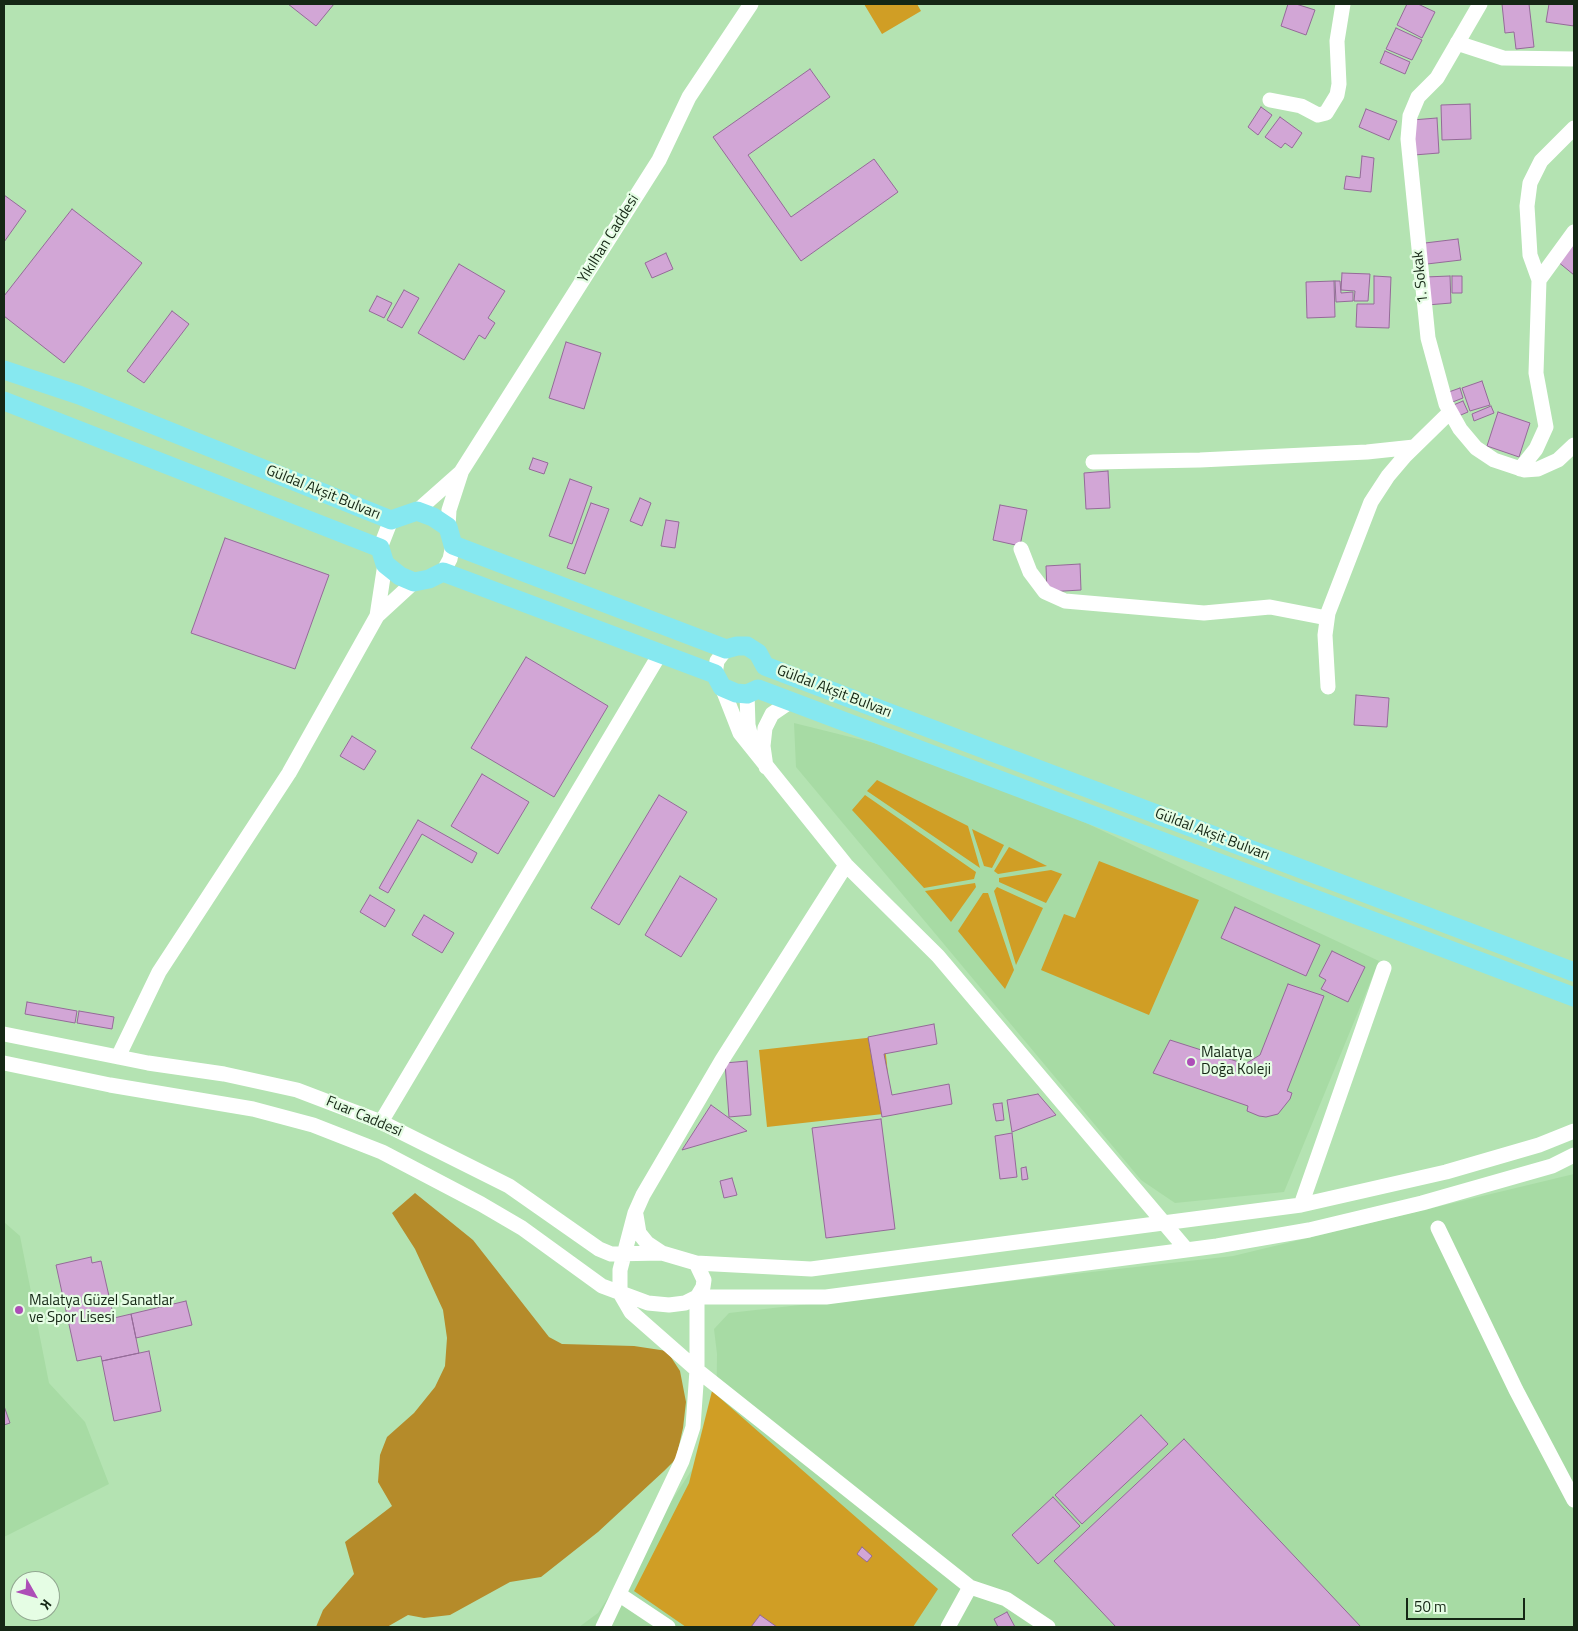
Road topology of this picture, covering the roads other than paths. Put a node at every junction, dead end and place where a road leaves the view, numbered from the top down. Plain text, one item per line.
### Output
1 (751, 4) edge
2 (1343, 4) edge
3 (1480, 4) edge
4 (1457, 43) junction
5 (1574, 59) edge
6 (1270, 100) dead end
7 (1574, 128) edge
8 (1574, 232) edge
9 (1539, 280) junction
10 (4, 370) edge
11 (4, 401) edge
12 (1450, 412) junction
13 (1574, 445) edge
14 (1414, 447) junction
15 (1093, 462) dead end
16 (1520, 469) junction
17 (461, 472) junction
18 (417, 511) junction
19 (391, 520) junction
20 (448, 527) junction
21 (453, 545) junction
22 (1021, 549) dead end
23 (383, 556) junction
24 (443, 572) junction
25 (414, 582) junction
26 (376, 616) junction
27 (1327, 618) junction
28 (726, 649) junction
29 (661, 652) junction
30 (765, 666) junction
31 (719, 681) junction
32 (1328, 687) dead end
33 (753, 691) junction
34 (791, 701) junction
35 (754, 751) junction
36 (766, 768) junction
37 (846, 865) junction
38 (1384, 968) dead end
39 (1574, 972) edge
40 (1574, 997) edge
41 (4, 1034) edge
42 (118, 1057) junction
43 (4, 1063) edge
44 (381, 1122) junction
45 (1574, 1131) edge
46 (1574, 1155) edge
47 (1301, 1205) junction
48 (635, 1213) junction
49 (1164, 1223) junction
50 (1438, 1228) dead end
51 (1186, 1249) junction
52 (662, 1253) junction
53 (623, 1255) junction
54 (696, 1263) junction
55 (620, 1294) junction
56 (697, 1297) junction
57 (697, 1370) junction
58 (1574, 1500) edge
59 (970, 1587) junction
60 (620, 1595) junction
61 (603, 1627) edge
62 (668, 1627) edge
63 (948, 1627) edge
64 (1048, 1627) edge

1 - 17 street, Yıkılhan Caddesi
2 - 6 street
3 - 4 street, 1. Sokak
4 - 5 street
4 - 12 street, 1. Sokak
7 - 9 street
8 - 9 street
9 - 16 street
10 - 19 main road, Güldal Akşit Bulvarı
11 - 23 main road, Güldal Akşit Bulvarı
12 - 14 street
12 - 16 street, 1. Sokak
13 - 16 street, 1. Sokak
14 - 15 street
14 - 27 street
17 - 18 street, Yıkılhan Caddesi
17 - 20 street, Yıkılhan Caddesi
18 - 19 main road, Güldal Akşit Bulvarı
18 - 20 main road
19 - 23 street
20 - 21 main road
21 - 24 street
21 - 28 main road, Güldal Akşit Bulvarı
22 - 27 street
23 - 25 main road, Güldal Akşit Bulvarı
23 - 26 street
24 - 25 main road
24 - 29 main road, Güldal Akşit Bulvarı
25 - 26 street
26 - 42 street
27 - 32 street
28 - 30 main road, Güldal Akşit Bulvarı
28 - 31 street
29 - 31 main road, Güldal Akşit Bulvarı
29 - 44 street
30 - 33 street
30 - 39 main road, Güldal Akşit Bulvarı
31 - 33 main road, Güldal Akşit Bulvarı
31 - 35 street
33 - 34 main road, Güldal Akşit Bulvarı
33 - 35 street
34 - 36 street
34 - 40 main road, Güldal Akşit Bulvarı
35 - 36 street
36 - 37 street
37 - 48 street
37 - 49 street
38 - 47 street
41 - 42 street, Fuar Caddesi
42 - 44 street, Fuar Caddesi
43 - 55 street
44 - 53 street, Fuar Caddesi
45 - 47 street, Fuar Caddesi
46 - 51 street
47 - 49 street, Fuar Caddesi
48 - 52 street
48 - 53 street
49 - 51 street
49 - 54 street, Fuar Caddesi
50 - 58 street
51 - 56 street
52 - 53 street, Fuar Caddesi
52 - 54 street, Fuar Caddesi
53 - 55 street
54 - 56 street
55 - 56 street
55 - 57 street
56 - 57 street
57 - 59 street
57 - 60 street
59 - 63 street
59 - 64 street
60 - 61 street
60 - 62 street

